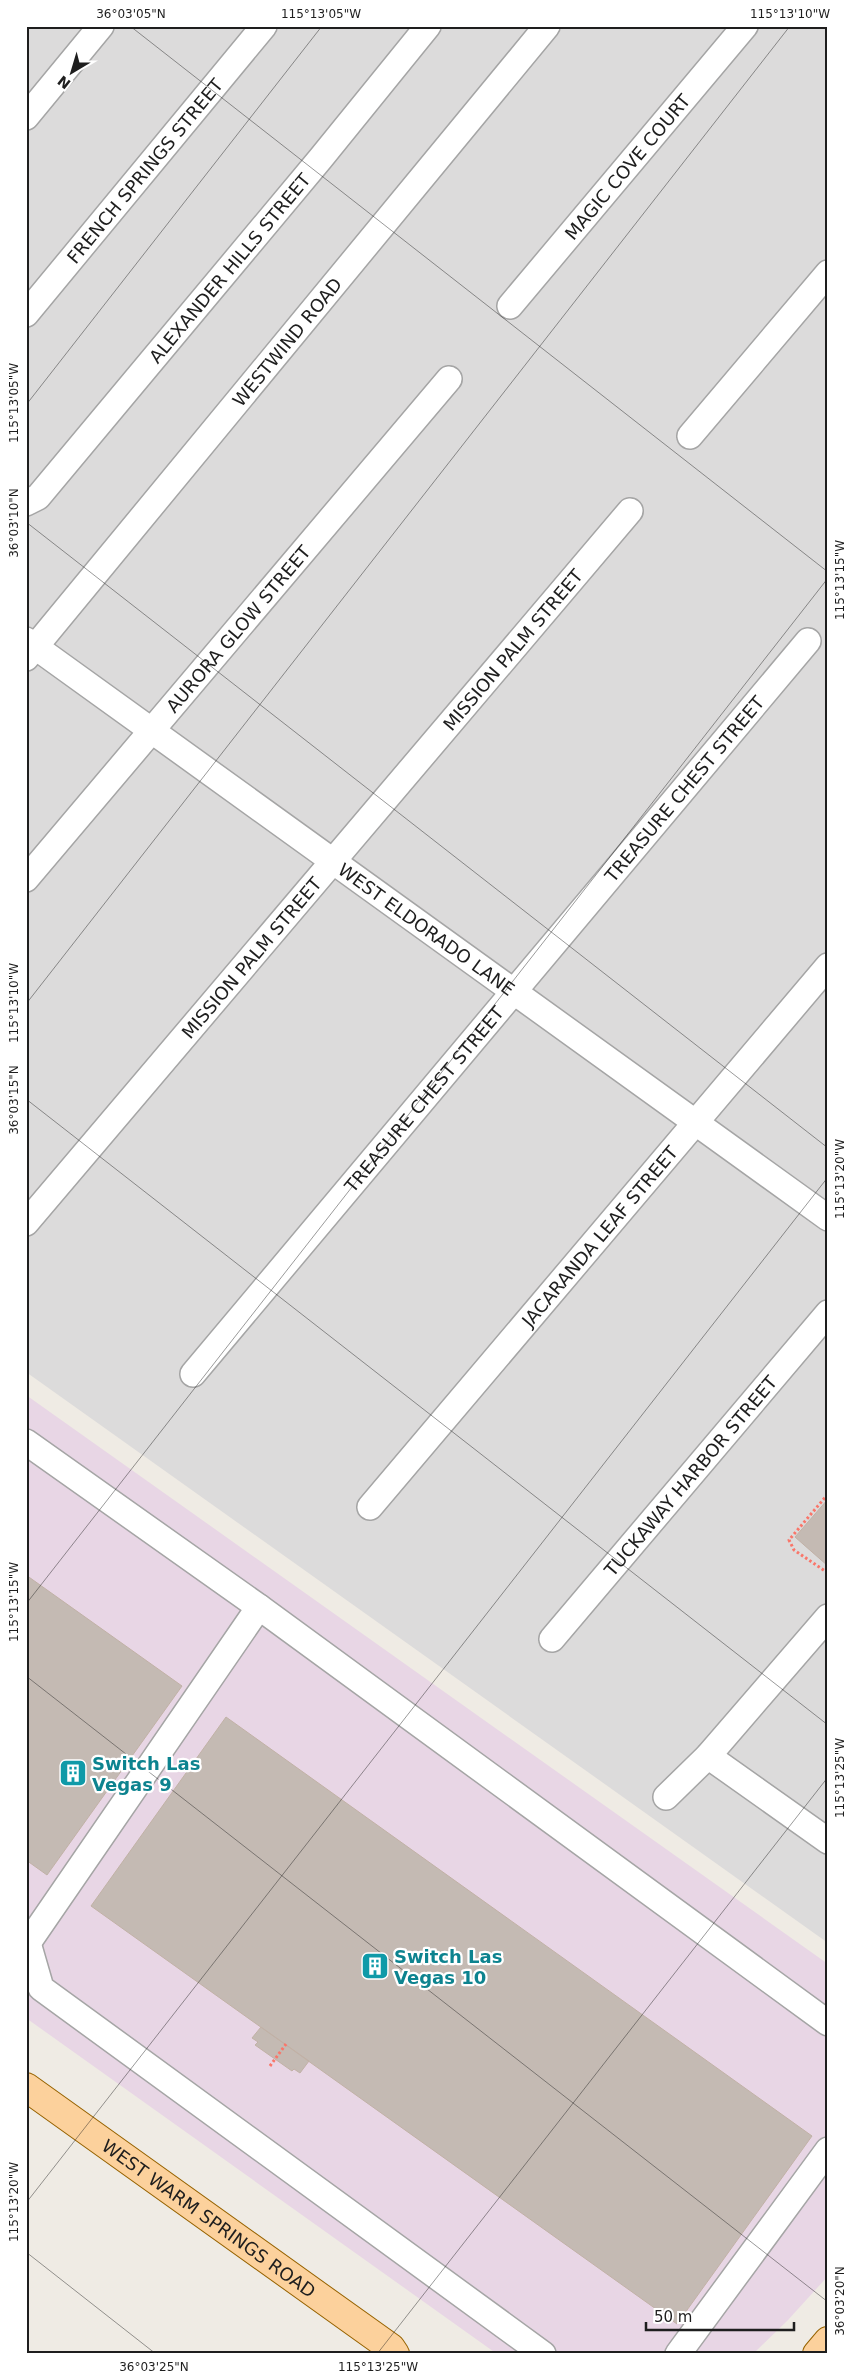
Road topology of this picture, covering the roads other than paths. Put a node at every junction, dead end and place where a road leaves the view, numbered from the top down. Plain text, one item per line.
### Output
1 (101, 26) edge
2 (264, 26) edge
3 (428, 26) edge
4 (547, 26) edge
5 (745, 26) edge
6 (26, 117) edge
7 (828, 273) edge
8 (510, 306) dead end
9 (26, 314) edge
10 (449, 379) dead end
11 (690, 436) dead end
12 (26, 503) edge
13 (630, 511) dead end
14 (808, 641) dead end
15 (29, 648) edge
16 (152, 730) junction
17 (333, 861) junction
18 (26, 879) edge
19 (828, 966) edge
20 (513, 991) junction
21 (695, 1122) junction
22 (828, 1218) edge
23 (26, 1223) edge
24 (828, 1313) edge
25 (193, 1374) dead end
26 (26, 1442) edge
27 (370, 1507) dead end
28 (259, 1607) junction
29 (823, 1631) edge
30 (552, 1638) dead end
31 (708, 1756) junction
32 (666, 1797) dead end
33 (828, 1841) edge
34 (27, 1943) edge
35 (828, 2023) edge
36 (26, 2087) edge
37 (828, 2150) edge
38 (828, 2341) edge
39 (399, 2352) edge
40 (542, 2354) edge
41 (678, 2354) edge
42 (817, 2354) edge

1 - 6 street
2 - 9 street, FRENCH SPRINGS STREET
3 - 12 street, ALEXANDER HILLS STREET
4 - 15 street, WESTWIND ROAD
5 - 8 street, MAGIC COVE COURT
7 - 11 street
10 - 16 street, AURORA GLOW STREET
13 - 17 street, MISSION PALM STREET
14 - 20 street, TREASURE CHEST STREET
15 - 16 street, WEST ELDORADO LANE
16 - 17 street, WEST ELDORADO LANE
16 - 18 street, AURORA GLOW STREET
17 - 20 street, WEST ELDORADO LANE
17 - 23 street, MISSION PALM STREET
19 - 21 street, JACARANDA LEAF STREET
20 - 21 street, WEST ELDORADO LANE
20 - 25 street, TREASURE CHEST STREET
21 - 22 street, WEST ELDORADO LANE
21 - 27 street, JACARANDA LEAF STREET
24 - 30 street, TUCKAWAY HARBOR STREET
26 - 28 street
28 - 34 street
28 - 35 street
29 - 31 street
31 - 32 street
31 - 33 street
34 - 40 street
36 - 39 main road, WEST WARM SPRINGS ROAD
37 - 41 street
38 - 42 main road

